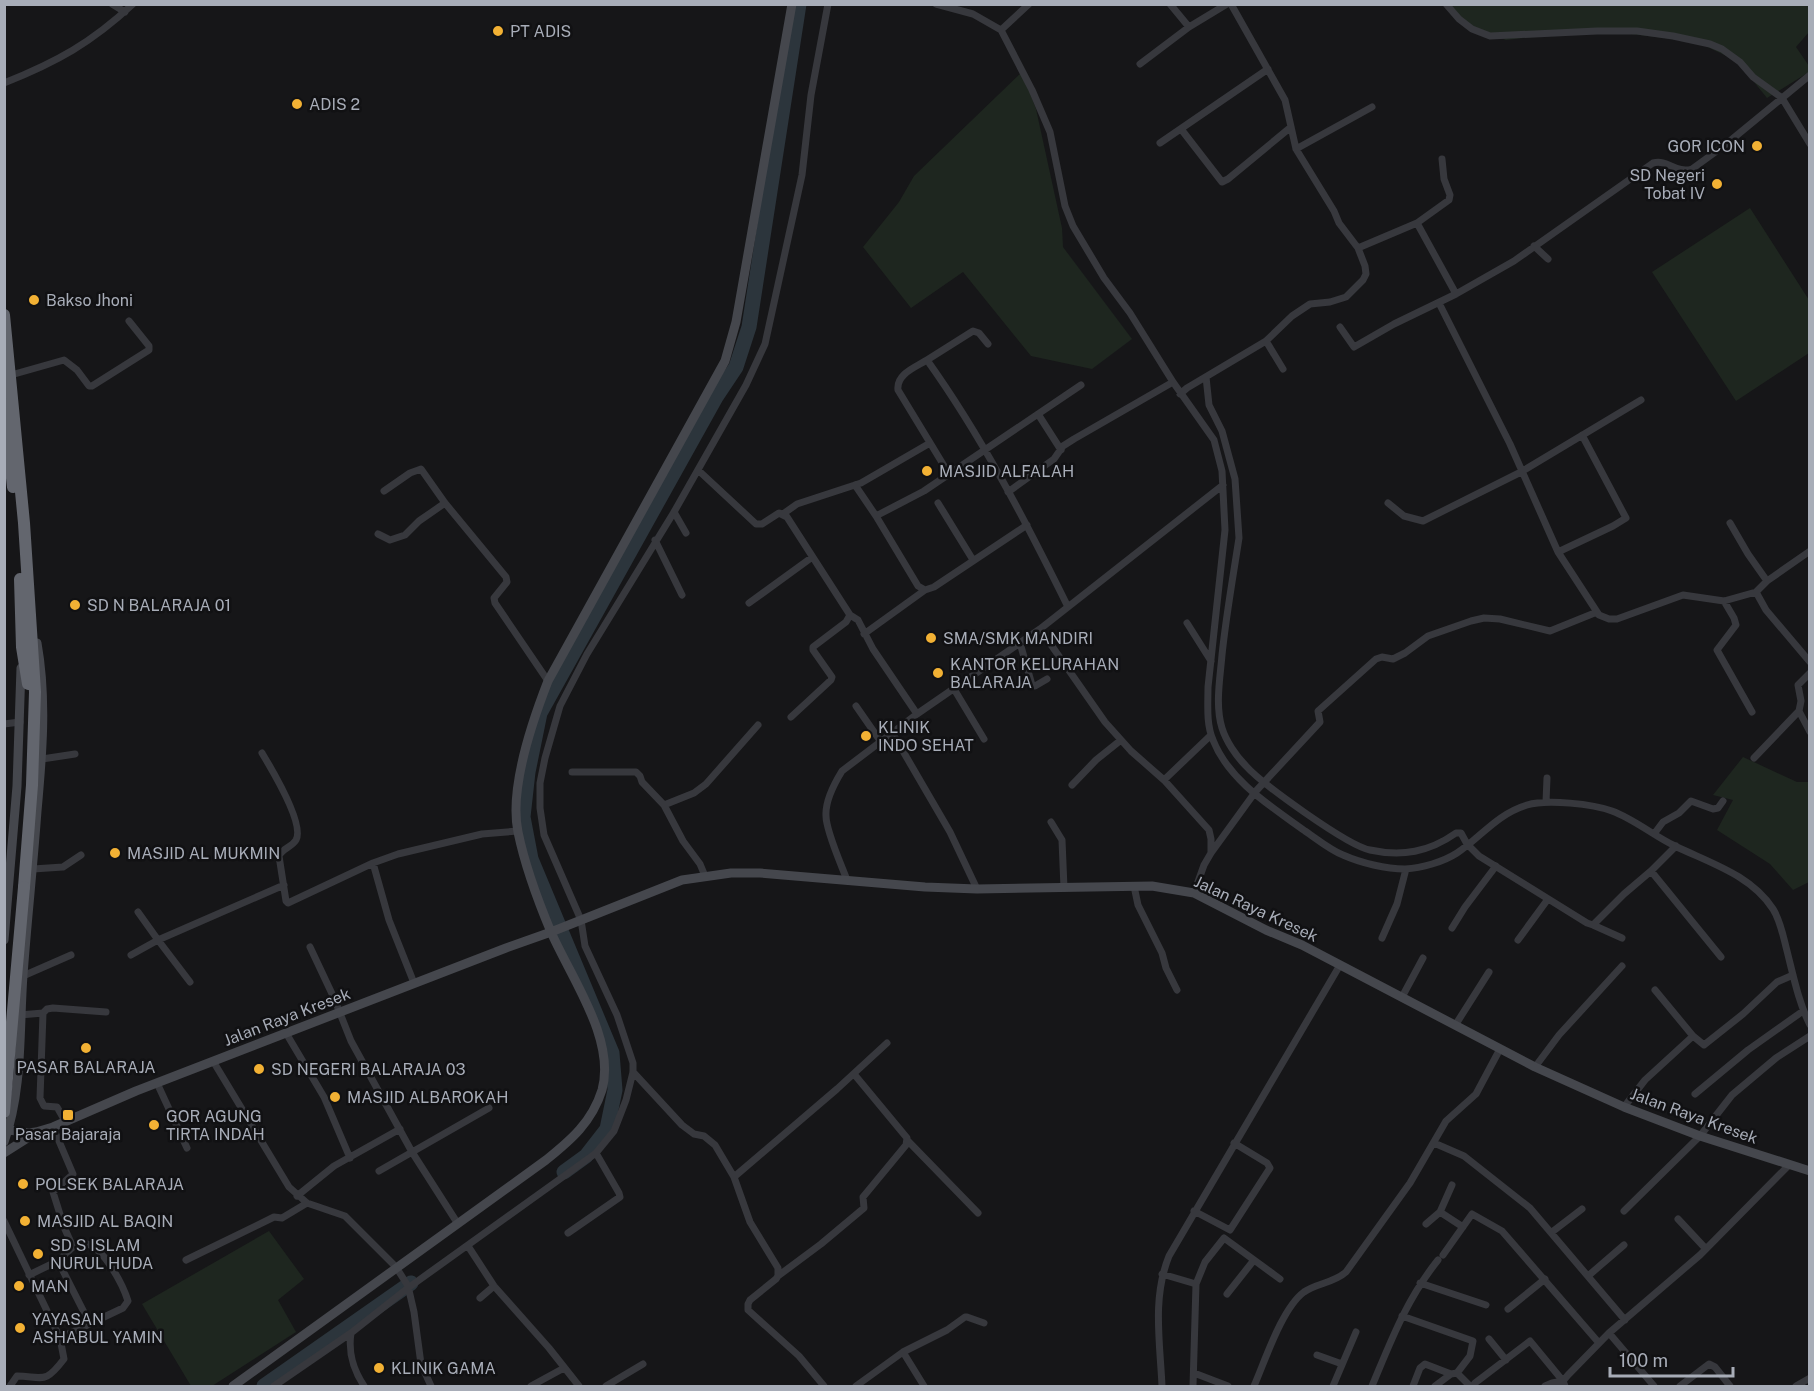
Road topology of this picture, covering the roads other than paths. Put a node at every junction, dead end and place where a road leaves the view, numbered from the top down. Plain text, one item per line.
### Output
1 (112, 4) edge
2 (133, 4) edge
3 (792, 4) edge
4 (828, 4) edge
5 (936, 4) edge
6 (1029, 4) edge
7 (1170, 4) edge
8 (1229, 4) edge
9 (1446, 4) edge
10 (125, 12) junction
11 (1004, 27) junction
12 (1189, 27) junction
13 (1140, 64) dead end
14 (1268, 69) junction
15 (1809, 75) edge
16 (4, 83) edge
17 (1782, 98) junction
18 (1372, 107) dead end
19 (1291, 127) junction
20 (1180, 129) junction
21 (1160, 143) dead end
22 (1809, 144) edge
23 (1296, 149) junction
24 (1442, 159) dead end
25 (1417, 223) junction
26 (1534, 246) junction
27 (1358, 248) junction
28 (1548, 259) dead end
29 (1456, 294) junction
30 (1439, 303) junction
31 (4, 315) edge
32 (129, 321) dead end
33 (1340, 327) dead end
34 (1266, 341) junction
35 (988, 344) dead end
36 (927, 360) junction
37 (1283, 369) dead end
38 (8, 375) edge
39 (1205, 378) junction
40 (1173, 382) junction
41 (1081, 385) dead end
42 (1180, 394) junction
43 (1641, 400) dead end
44 (4, 405) edge
45 (1038, 414) junction
46 (10, 418) edge
47 (1582, 435) junction
48 (930, 443) junction
49 (985, 450) junction
50 (1061, 450) junction
51 (7, 454) edge
52 (698, 470) junction
53 (1521, 472) junction
54 (949, 474) junction
55 (855, 485) junction
56 (1223, 485) junction
57 (384, 490) dead end
58 (1008, 492) junction
59 (445, 503) junction
60 (938, 503) dead end
61 (1388, 503) dead end
62 (674, 512) junction
63 (783, 514) junction
64 (876, 516) junction
65 (1730, 523) dead end
66 (1027, 525) junction
67 (686, 533) dead end
68 (378, 534) dead end
69 (655, 540) junction
70 (1809, 551) edge
71 (1558, 552) junction
72 (812, 558) junction
73 (973, 560) junction
74 (1767, 581) junction
75 (925, 590) junction
76 (1756, 592) junction
77 (682, 595) dead end
78 (1724, 601) junction
79 (749, 603) dead end
80 (1068, 607) junction
81 (1596, 612) junction
82 (26, 614) junction
83 (850, 615) junction
84 (1187, 623) dead end
85 (1040, 629) junction
86 (864, 634) junction
87 (1020, 643) junction
88 (1211, 661) junction
89 (1809, 662) edge
90 (1809, 673) edge
91 (1047, 680) dead end
92 (548, 681) junction
93 (1214, 685) junction
94 (954, 689) junction
95 (32, 692) junction
96 (856, 706) dead end
97 (1809, 708) edge
98 (1800, 709) junction
99 (1213, 710) junction
100 (1752, 712) dead end
101 (917, 714) junction
102 (790, 717) dead end
103 (21, 722) junction
104 (4, 724) edge
105 (758, 725) dead end
106 (1215, 731) junction
107 (1809, 732) edge
108 (892, 734) junction
109 (984, 739) dead end
110 (1121, 740) junction
111 (1227, 741) junction
112 (881, 742) junction
113 (1219, 749) junction
114 (262, 753) dead end
115 (75, 754) dead end
116 (1231, 757) junction
117 (1754, 758) dead end
118 (42, 759) junction
119 (572, 772) dead end
120 (1547, 778) dead end
121 (1164, 780) junction
122 (1263, 783) junction
123 (1072, 785) dead end
124 (1255, 793) junction
125 (1547, 800) junction
126 (1723, 801) dead end
127 (664, 805) junction
128 (1051, 822) dead end
129 (1310, 824) junction
130 (518, 831) junction
131 (1654, 834) junction
132 (1330, 838) junction
133 (1465, 840) junction
134 (1353, 844) junction
135 (1676, 846) junction
136 (1211, 853) junction
137 (1344, 854) junction
138 (81, 855) dead end
139 (1364, 855) junction
140 (373, 863) junction
141 (1496, 866) junction
142 (33, 869) junction
143 (1406, 869) junction
144 (1651, 871) junction
145 (705, 876) junction
146 (847, 880) junction
147 (7, 884) edge
148 (284, 885) junction
149 (1134, 886) junction
150 (1064, 888) junction
151 (977, 889) junction
152 (1194, 893) junction
153 (1548, 899) junction
154 (29, 912) junction
155 (138, 912) dead end
156 (6, 914) junction
157 (578, 921) junction
158 (1593, 925) junction
159 (1452, 928) dead end
160 (553, 932) junction
161 (1382, 938) dead end
162 (1622, 938) dead end
163 (4, 940) edge
164 (158, 940) junction
165 (1518, 940) dead end
166 (310, 947) dead end
167 (71, 956) dead end
168 (131, 956) dead end
169 (1721, 957) dead end
170 (1424, 958) dead end
171 (1340, 965) junction
172 (1622, 966) dead end
173 (1489, 972) dead end
174 (1793, 975) junction
175 (23, 976) junction
176 (190, 982) dead end
177 (414, 983) junction
178 (1177, 990) dead end
179 (1655, 990) dead end
180 (1402, 997) junction
181 (1803, 1011) junction
182 (106, 1012) dead end
183 (340, 1012) junction
184 (43, 1013) junction
185 (20, 1015) junction
186 (1456, 1024) junction
187 (1809, 1025) edge
188 (4, 1031) edge
189 (286, 1033) junction
190 (1809, 1035) edge
191 (1693, 1036) junction
192 (887, 1043) dead end
193 (1500, 1049) junction
194 (213, 1061) junction
195 (1535, 1067) junction
196 (633, 1072) junction
197 (4, 1074) edge
198 (854, 1074) junction
199 (157, 1083) junction
200 (16, 1084) junction
201 (1695, 1094) dead end
202 (1624, 1107) junction
203 (489, 1108) dead end
204 (4, 1112) edge
205 (65, 1121) junction
206 (53, 1126) junction
207 (7, 1129) edge
208 (400, 1129) junction
209 (36, 1132) junction
210 (1700, 1136) junction
211 (908, 1141) junction
212 (4, 1142) edge
213 (1234, 1143) junction
214 (1434, 1143) junction
215 (187, 1148) dead end
216 (412, 1152) junction
217 (4, 1153) edge
218 (596, 1153) junction
219 (350, 1158) junction
220 (1789, 1166) junction
221 (379, 1171) dead end
222 (1809, 1171) edge
223 (734, 1177) junction
224 (1452, 1185) dead end
225 (297, 1196) junction
226 (306, 1203) junction
227 (1582, 1209) dead end
228 (1194, 1211) junction
229 (1624, 1211) dead end
230 (1440, 1212) junction
231 (978, 1213) dead end
232 (1678, 1219) dead end
233 (4, 1221) edge
234 (458, 1224) junction
235 (1426, 1224) dead end
236 (1463, 1227) junction
237 (1230, 1230) junction
238 (1552, 1232) junction
239 (568, 1233) dead end
240 (1224, 1238) junction
241 (1624, 1245) dead end
242 (468, 1246) junction
243 (73, 1247) junction
244 (1706, 1249) junction
245 (186, 1260) dead end
246 (1254, 1260) junction
247 (58, 1261) junction
248 (398, 1269) junction
249 (1162, 1274) junction
250 (29, 1275) junction
251 (778, 1276) junction
252 (1588, 1276) junction
253 (1280, 1279) dead end
254 (1545, 1279) junction
255 (1420, 1283) junction
256 (1196, 1284) junction
257 (494, 1286) junction
258 (408, 1287) junction
259 (1227, 1294) dead end
260 (480, 1298) dead end
261 (1486, 1305) dead end
262 (1509, 1310) dead end
263 (1402, 1316) junction
264 (1625, 1320) junction
265 (984, 1323) dead end
266 (90, 1324) junction
267 (1356, 1332) dead end
268 (351, 1333) junction
269 (1609, 1333) junction
270 (60, 1338) junction
271 (1489, 1339) dead end
272 (1599, 1343) junction
273 (903, 1352) junction
274 (1317, 1355) dead end
275 (1506, 1360) junction
276 (643, 1364) dead end
277 (1342, 1364) junction
278 (564, 1368) junction
279 (1194, 1373) junction
280 (1454, 1373) junction
281 (1809, 1378) edge
282 (1564, 1384) edge
283 (1472, 1385) edge
284 (10, 1386) edge
285 (232, 1386) edge
286 (274, 1386) edge
287 (364, 1386) edge
288 (430, 1386) edge
289 (531, 1386) edge
290 (579, 1386) edge
291 (606, 1386) edge
292 (824, 1386) edge
293 (856, 1386) edge
294 (924, 1386) edge
295 (1162, 1386) edge
296 (1191, 1386) edge
297 (1228, 1386) edge
298 (1254, 1386) edge
299 (1333, 1386) edge
300 (1372, 1386) edge
301 (1413, 1386) edge
302 (1436, 1386) edge
303 (1545, 1386) edge
304 (1654, 1386) edge
305 (1680, 1386) edge
306 (1730, 1386) edge
307 (1796, 1386) edge

1 - 10 street
2 - 10 street
3 - 92 main road
4 - 52 street
5 - 11 street
6 - 11 street
7 - 12 street
8 - 12 street
8 - 14 street
9 - 17 street
10 - 16 street
11 - 40 street
12 - 13 street
14 - 19 street
14 - 20 street
15 - 17 street
17 - 22 street
17 - 26 street
18 - 23 street
19 - 20 street
19 - 23 street
20 - 21 street
23 - 27 street
24 - 25 street
25 - 27 street
25 - 29 street
26 - 28 street
26 - 29 street
27 - 34 street
29 - 30 street
30 - 33 street
30 - 53 street
31 - 38 highway
32 - 38 street
34 - 37 street
34 - 39 street
35 - 36 street
36 - 48 street
36 - 49 street
38 - 46 highway
39 - 42 street
39 - 93 street
40 - 42 street
40 - 50 street
41 - 45 street
42 - 56 street
43 - 47 street
44 - 46 highway
45 - 49 street
45 - 50 street
46 - 51 highway
46 - 82 highway
47 - 53 street
47 - 71 street
48 - 54 street
48 - 55 street
49 - 54 street
49 - 58 street
50 - 58 street
51 - 82 highway
52 - 62 street
52 - 63 street
53 - 61 street
53 - 71 street
54 - 64 street
55 - 63 street
55 - 64 street
56 - 80 street
56 - 88 street
57 - 59 street
58 - 66 street
59 - 68 street
59 - 92 street
60 - 73 street
62 - 67 street
62 - 69 street
63 - 72 street
64 - 75 street
65 - 74 street
66 - 73 street
66 - 80 street
69 - 77 street
69 - 157 street
70 - 74 street
71 - 81 street
72 - 79 street
72 - 83 street
73 - 75 street
74 - 76 street
75 - 86 street
76 - 78 street
76 - 89 street
78 - 81 street
78 - 100 street
80 - 85 street
81 - 122 street
82 - 95 highway
82 - 103 main road
82 - 118 main road
83 - 86 street
83 - 102 street
84 - 88 street
85 - 87 street
85 - 110 street
86 - 101 street
87 - 91 street
87 - 94 street
88 - 93 street
90 - 98 street
92 - 130 main road
93 - 99 street
93 - 99 street
94 - 101 street
94 - 109 street
95 - 188 highway
95 - 204 highway, bridge
96 - 112 street
97 - 98 street
98 - 107 street
98 - 117 street
99 - 106 street
99 - 106 street
101 - 108 street
103 - 104 street
103 - 147 main road
105 - 127 street
106 - 111 street
106 - 113 street
106 - 121 street
108 - 112 street
108 - 151 street
110 - 121 street
110 - 123 street
111 - 113 street
111 - 116 street
112 - 146 street
113 - 116 street
114 - 148 street
115 - 118 street
116 - 122 street
116 - 124 street
118 - 142 main road
119 - 127 street
120 - 125 street
121 - 136 street
122 - 124 street
122 - 129 street
124 - 129 street
124 - 136 street
125 - 131 street
125 - 133 street
126 - 131 street
127 - 145 street
128 - 150 street
129 - 132 street
129 - 132 street
130 - 140 street
130 - 160 main road
131 - 135 street
132 - 134 street
132 - 137 street
133 - 139 street
133 - 141 street
133 - 143 street
134 - 137 street
134 - 139 street
135 - 144 street
135 - 174 street
136 - 152 street
137 - 139 street
138 - 142 street
139 - 143 street
140 - 148 street
140 - 177 street
141 - 153 street
141 - 159 street
142 - 154 main road
143 - 161 street
144 - 158 street
144 - 169 street
145 - 146 main road, Jalan Raya Kresek
145 - 157 main road, Jalan Raya Kresek
146 - 151 main road, Jalan Raya Kresek
147 - 156 main road
148 - 164 street
149 - 150 main road, Jalan Raya Kresek
149 - 152 main road, Jalan Raya Kresek
149 - 178 street
150 - 151 main road, Jalan Raya Kresek
152 - 171 main road, Jalan Raya Kresek
153 - 158 street
153 - 165 street
154 - 156 main road
154 - 175 main road
155 - 164 street
156 - 163 main road
157 - 160 main road, Jalan Raya Kresek
157 - 196 street
158 - 162 street
160 - 177 main road, Jalan Raya Kresek
160 - 234 main road
164 - 168 street
164 - 176 street
166 - 183 street
167 - 175 street
170 - 180 street
171 - 180 main road, Jalan Raya Kresek
171 - 213 street
172 - 195 street
173 - 186 street
174 - 181 street
174 - 191 street
175 - 185 main road
177 - 183 main road, Jalan Raya Kresek
179 - 191 street
180 - 186 main road, Jalan Raya Kresek
181 - 187 street
181 - 201 street
182 - 184 street
183 - 189 main road, Jalan Raya Kresek
183 - 208 street
184 - 185 street
184 - 205 street
185 - 200 main road
186 - 193 main road, Jalan Raya Kresek
189 - 194 main road, Jalan Raya Kresek
189 - 219 street
190 - 210 street
191 - 202 street
192 - 198 street
193 - 195 main road, Jalan Raya Kresek
193 - 214 street
194 - 199 main road, Jalan Raya Kresek
194 - 225 street
195 - 202 main road, Jalan Raya Kresek
196 - 218 street
196 - 223 street
197 - 200 main road
198 - 211 street
198 - 223 street
199 - 205 main road, Jalan Raya Kresek
199 - 215 street
200 - 207 main road
202 - 210 main road, Jalan Raya Kresek
203 - 216 street
205 - 206 main road, Jalan Raya Kresek
206 - 209 main road, Jalan Raya Kresek
206 - 243 street
207 - 209 main road, Jalan Raya Kresek
207 - 212 main road
208 - 216 street
208 - 219 street
209 - 217 main road
210 - 220 main road, Jalan Raya Kresek
210 - 229 street
211 - 231 street
211 - 251 street
213 - 228 street
213 - 237 street
214 - 238 street
214 - 298 street
216 - 221 street
216 - 234 street
218 - 239 street
218 - 242 street
219 - 225 street
220 - 222 main road, Jalan Raya Kresek
220 - 244 street
223 - 251 street
224 - 230 street
225 - 226 street
226 - 245 street
226 - 248 street
227 - 238 street
228 - 237 street
228 - 249 street
230 - 235 street
230 - 236 street
232 - 244 street
233 - 250 street
234 - 248 main road
236 - 254 street
236 - 255 street
237 - 240 street
238 - 252 street
240 - 246 street
240 - 256 street
241 - 252 street
242 - 257 street
242 - 258 street
243 - 247 street
243 - 266 street
244 - 264 street
246 - 253 street
246 - 259 street
247 - 250 street
247 - 266 street
248 - 258 street
248 - 285 main road
249 - 256 street
249 - 295 street
250 - 270 street
251 - 292 street
252 - 264 street
254 - 262 street
254 - 272 street
255 - 261 street
255 - 263 street
256 - 279 street
257 - 260 street
257 - 278 street
258 - 268 street
258 - 288 street
263 - 280 street
263 - 300 street
264 - 269 street
265 - 273 street
266 - 270 street
267 - 277 street
268 - 286 street
268 - 287 street
269 - 272 street
269 - 304 street
270 - 284 street
271 - 275 street
272 - 282 street
273 - 293 street
273 - 294 street
274 - 277 street
275 - 282 street
275 - 283 street
276 - 291 street
277 - 299 street
278 - 289 street
278 - 290 street
279 - 296 street
279 - 297 street
280 - 283 street
280 - 301 street
280 - 302 street
281 - 307 street
282 - 303 street
305 - 306 street

